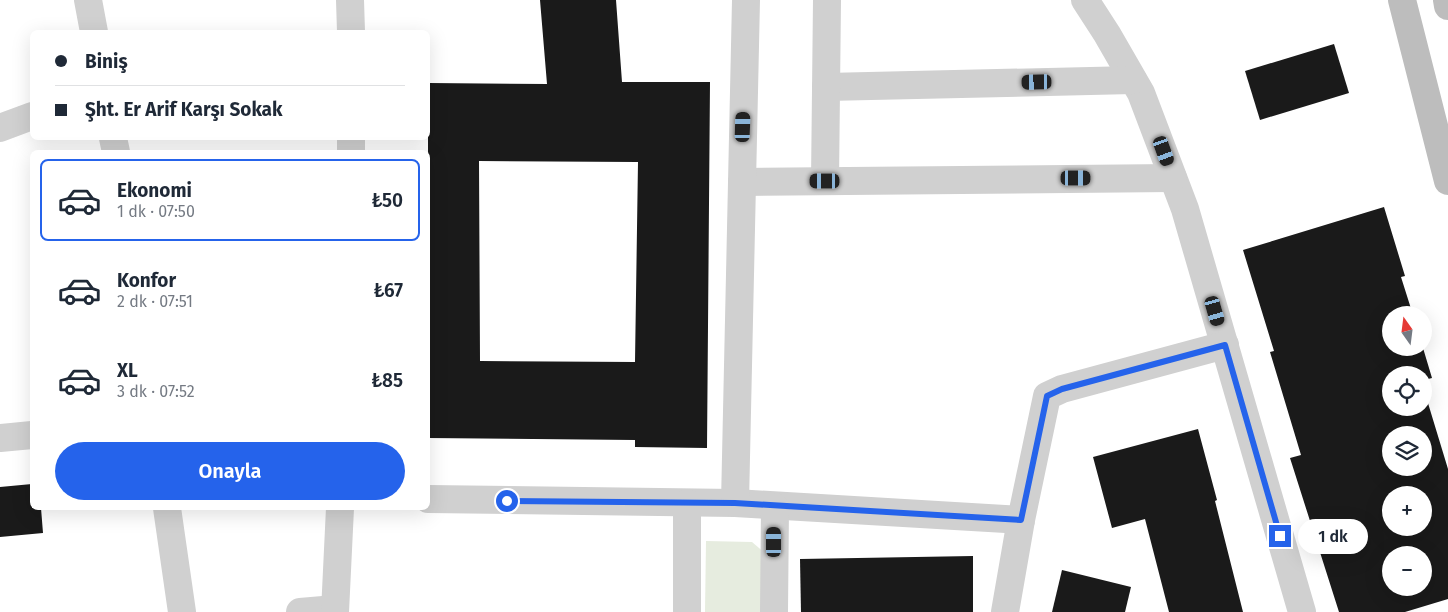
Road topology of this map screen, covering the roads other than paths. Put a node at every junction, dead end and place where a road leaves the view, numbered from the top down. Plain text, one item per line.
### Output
1 (88, 0) edge
2 (350, 0) edge
3 (746, 0) edge
4 (827, 0) edge
5 (1086, 0) edge
6 (1402, 0) edge
7 (1447, 0) edge
8 (1448, 6) edge
9 (94, 30) edge
10 (351, 30) edge
11 (1133, 80) junction
12 (826, 87) junction
13 (30, 117) edge
14 (0, 128) edge
15 (1173, 178) junction
16 (825, 181) junction
17 (1448, 181) edge
18 (742, 182) junction
19 (1225, 345) junction
20 (30, 435) edge
21 (0, 438) edge
22 (430, 499) edge
23 (687, 503) junction
24 (735, 503) junction
25 (775, 506) junction
26 (167, 510) edge
27 (340, 510) edge
28 (1021, 520) junction
29 (335, 611) edge
30 (182, 612) edge
31 (300, 612) edge
32 (687, 612) edge
33 (774, 612) edge
34 (1005, 612) edge
35 (1302, 612) edge

1 - 9 street
2 - 10 street
3 - 18 street
4 - 12 street
5 - 11 street
6 - 17 main road
7 - 8 main road
11 - 12 street
11 - 15 street
12 - 16 street
13 - 14 street
15 - 16 street
15 - 19 street
16 - 18 street
18 - 24 street
19 - 28 street
19 - 35 street
20 - 21 street
22 - 23 street
23 - 24 street
23 - 32 street
24 - 25 street
25 - 28 street
25 - 33 street
26 - 30 street
27 - 29 street
28 - 34 street
29 - 31 street

